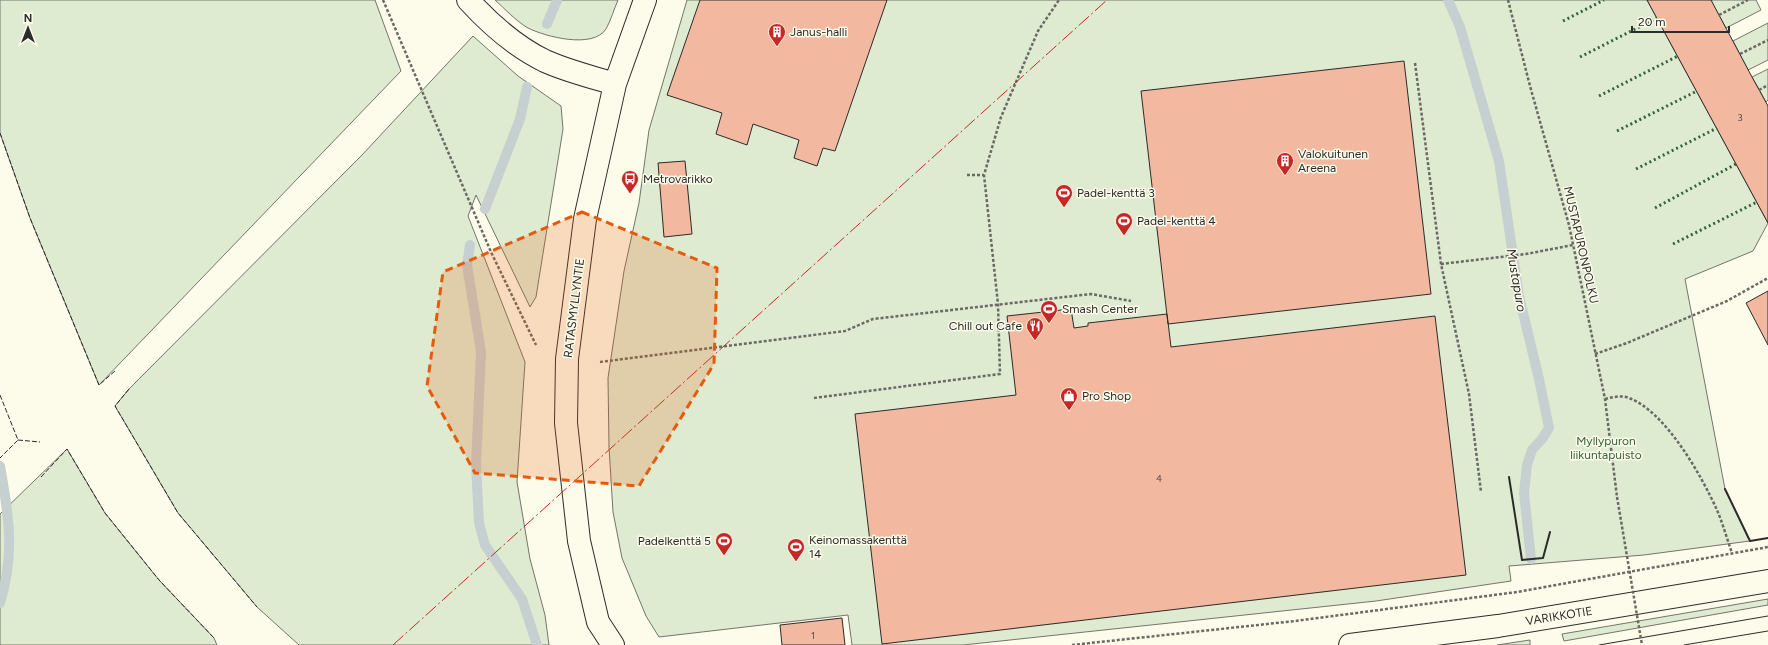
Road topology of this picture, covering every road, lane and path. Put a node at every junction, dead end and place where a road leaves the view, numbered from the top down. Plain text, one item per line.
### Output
1 (383, 0) edge
2 (468, 0) edge
3 (645, 0) edge
4 (1058, 0) edge
5 (1508, 0) edge
6 (1748, 0) edge
7 (1719, 15) dead end
8 (1768, 40) edge
9 (1740, 54) dead end
10 (1415, 63) dead end
11 (615, 84) junction
12 (1768, 85) edge
13 (1759, 90) dead end
14 (967, 175) dead end
15 (984, 175) junction
16 (1573, 245) junction
17 (1441, 264) junction
18 (1768, 278) edge
19 (1131, 301) dead end
20 (998, 304) junction
21 (536, 345) dead end
22 (1595, 354) junction
23 (600, 362) dead end
24 (814, 398) dead end
25 (1605, 399) junction
26 (1481, 492) dead end
27 (1768, 547) edge
28 (1732, 553) junction
29 (1768, 581) edge
30 (598, 622) junction
31 (593, 645) edge
32 (613, 645) edge
33 (1072, 645) edge
34 (1350, 645) edge
35 (1642, 645) edge

1 - 21 path
2 - 11 street
3 - 11 street, RATASMYLLYNTIE
4 - 15 path
5 - 16 path, MUSTAPURONPOLKU
6 - 7 path
8 - 9 path
10 - 17 path
11 - 30 street, RATASMYLLYNTIE
12 - 13 path
14 - 15 path
15 - 20 path
16 - 17 path
16 - 22 path, MUSTAPURONPOLKU
17 - 26 path
18 - 22 path
19 - 20 path
20 - 23 path
20 - 24 path
22 - 25 path, MUSTAPURONPOLKU
25 - 28 path
25 - 35 path, MUSTAPURONPOLKU, bridge
27 - 28 path
28 - 33 path
29 - 34 street, VARIKKOTIE
30 - 31 street, RATASMYLLYNTIE
30 - 32 street, RATASMYLLYNTIE

